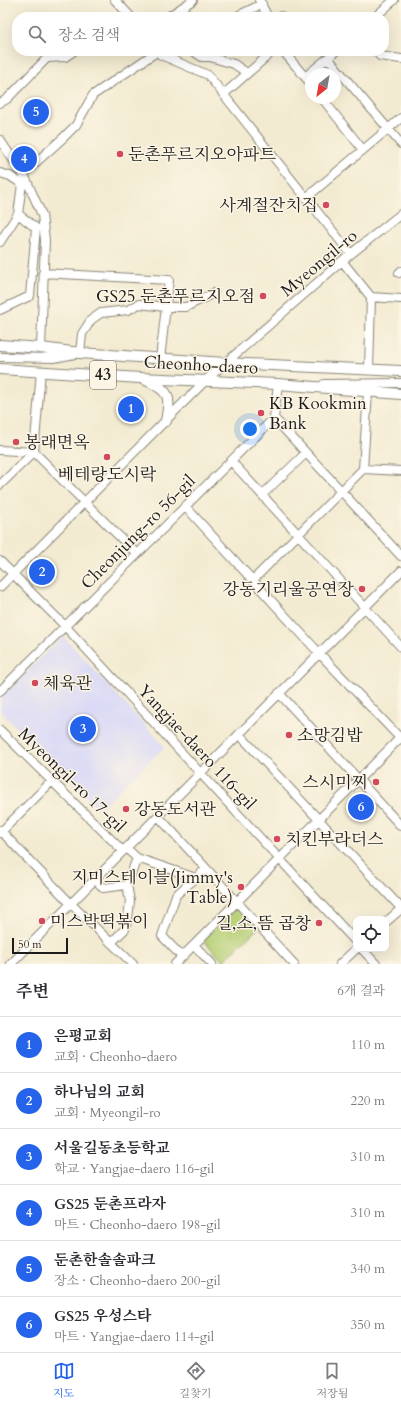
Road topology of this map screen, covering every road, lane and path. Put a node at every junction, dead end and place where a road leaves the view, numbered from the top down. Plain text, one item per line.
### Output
1 (115, 0) edge
2 (193, 0) edge
3 (394, 0) edge
4 (260, 2) edge
5 (125, 12) edge
6 (175, 12) edge
7 (245, 12) edge
8 (265, 12) edge
9 (381, 12) edge
10 (66, 56) edge
11 (151, 56) edge
12 (163, 56) edge
13 (200, 56) edge
14 (267, 56) edge
15 (287, 56) edge
16 (330, 56) edge
17 (380, 56) edge
18 (328, 58) junction
19 (401, 59) edge
20 (316, 68) edge
21 (247, 73) junction
22 (305, 77) edge
23 (224, 94) junction
24 (0, 103) edge
25 (327, 104) edge
26 (401, 118) edge
27 (388, 129) junction
28 (0, 140) edge
29 (401, 144) edge
30 (362, 150) junction
31 (0, 173) edge
32 (23, 174) junction
33 (306, 198) junction
34 (18, 214) junction
35 (401, 214) edge
36 (0, 242) edge
37 (351, 254) junction
38 (342, 261) junction
39 (43, 273) junction
40 (214, 293) dead end
41 (371, 297) junction
42 (401, 299) edge
43 (166, 307) junction
44 (0, 310) edge
45 (0, 345) edge
46 (41, 348) junction
47 (80, 353) junction
48 (0, 357) edge
49 (160, 359) junction
50 (225, 364) junction
51 (0, 369) edge
52 (369, 370) junction
53 (42, 371) junction
54 (401, 371) edge
55 (140, 378) junction
56 (205, 381) junction
57 (278, 384) junction
58 (401, 384) edge
59 (368, 392) junction
60 (401, 394) edge
61 (274, 418) junction
62 (166, 421) junction
63 (0, 450) edge
64 (34, 452) junction
65 (306, 453) junction
66 (231, 461) junction
67 (363, 469) junction
68 (401, 471) edge
69 (0, 485) edge
70 (341, 491) junction
71 (262, 495) junction
72 (85, 503) junction
73 (185, 506) junction
74 (298, 535) junction
75 (137, 554) junction
76 (401, 556) edge
77 (0, 561) edge
78 (401, 571) edge
79 (13, 574) junction
80 (253, 580) junction
81 (0, 587) edge
82 (365, 607) junction
83 (65, 626) junction
84 (401, 647) edge
85 (319, 653) junction
86 (0, 691) edge
87 (279, 693) junction
88 (0, 730) edge
89 (239, 734) junction
90 (401, 738) edge
91 (200, 773) junction
92 (359, 780) junction
93 (52, 781) junction
94 (158, 816) junction
95 (319, 820) junction
96 (401, 826) edge
97 (0, 832) edge
98 (125, 849) junction
99 (137, 858) junction
100 (280, 859) junction
101 (206, 869) junction
102 (196, 878) junction
103 (95, 879) junction
104 (127, 885) junction
105 (237, 902) junction
106 (71, 904) junction
107 (401, 908) edge
108 (389, 919) edge
109 (353, 939) edge
110 (111, 943) junction
111 (194, 945) junction
112 (353, 952) edge
113 (365, 952) edge
114 (182, 957) junction
115 (11, 964) edge
116 (133, 964) edge
117 (175, 964) edge
118 (212, 964) edge
119 (294, 964) edge
120 (340, 964) edge
121 (376, 964) edge

1 - 5 street
2 - 6 street
3 - 9 street
4 - 7 street
4 - 8 street
10 - 24 street
11 - 32 street
12 - 23 street
13 - 21 street
14 - 21 street
15 - 22 street
16 - 18 street
17 - 19 street
18 - 20 street
18 - 27 street
21 - 23 street
23 - 33 street
25 - 30 street
26 - 27 street
27 - 29 street
27 - 30 street
28 - 32 street
30 - 33 street
31 - 34 street
32 - 39 street
33 - 37 street
34 - 36 street
34 - 44 street
35 - 37 street, Myeongil-ro
37 - 38 street, Myeongil-ro
38 - 41 street
38 - 50 street, Myeongil-ro
39 - 43 street, Cheonho-daero
39 - 46 street
40 - 43 street
41 - 42 street
41 - 52 street
43 - 47 street
43 - 49 street, Cheonho-daero
45 - 46 main road, Cheonho-daero / 43
46 - 47 main road, Cheonho-daero / 43
47 - 48 street
47 - 49 main road, Cheonho-daero / 43
49 - 50 main road, Cheonho-daero / 43
50 - 52 main road, Cheonho-daero / 43
50 - 56 street, Myeongil-ro
51 - 53 main road, Cheonho-daero / 43
52 - 54 main road, Cheonho-daero / 43
53 - 55 main road, Cheonho-daero / 43
53 - 64 street
55 - 56 main road, Cheonho-daero / 43
55 - 62 main road
56 - 57 main road, Cheonho-daero / 43
56 - 62 street, Myeongil-ro
57 - 58 street
57 - 59 main road, Cheonho-daero / 43
57 - 61 street
59 - 60 main road, Cheonho-daero / 43
59 - 67 street
61 - 65 street
61 - 66 street, Cheonjung-ro 56-gil
62 - 72 street, Myeongil-ro
63 - 64 street
64 - 69 street
64 - 72 street
65 - 70 street
65 - 71 street
66 - 71 street
66 - 73 street, Cheonjung-ro 56-gil
67 - 68 street
67 - 70 street
70 - 74 street
70 - 76 street
71 - 74 street
72 - 75 street
72 - 79 street, Myeongil-ro
73 - 75 street, Cheonjung-ro 56-gil
73 - 80 street
74 - 80 street
74 - 82 street
75 - 83 street, Cheonjung-ro 56-gil
77 - 79 street, Yangjae-daero 116-gil
78 - 82 street
79 - 81 street, Myeongil-ro
79 - 83 street, Yangjae-daero 116-gil
80 - 85 street
82 - 84 street
82 - 85 street
83 - 86 street, Cheonjung-ro 56-gil
83 - 91 street, Yangjae-daero 116-gil
85 - 87 street
85 - 90 street
87 - 89 street
87 - 92 street
88 - 93 street, Myeongil-ro 17-gil
89 - 91 street
89 - 95 street
90 - 92 street
91 - 94 street
91 - 100 street, Yangjae-daero 116-gil
92 - 95 street
92 - 96 street
93 - 97 street
93 - 98 street, Myeongil-ro 17-gil
94 - 98 street
94 - 101 street
95 - 100 street
95 - 107 street
97 - 106 street
98 - 99 street, Myeongil-ro 17-gil
98 - 103 street
99 - 102 street
99 - 104 street
100 - 105 street
100 - 109 street, Yangjae-daero 116-gil
101 - 102 street
101 - 105 street
102 - 114 street
103 - 104 street
103 - 106 street
104 - 110 street
105 - 111 street
105 - 119 street
106 - 110 street
106 - 115 street
107 - 108 street
110 - 116 street
111 - 114 street
111 - 118 street
112 - 120 street
113 - 121 street
114 - 117 street

